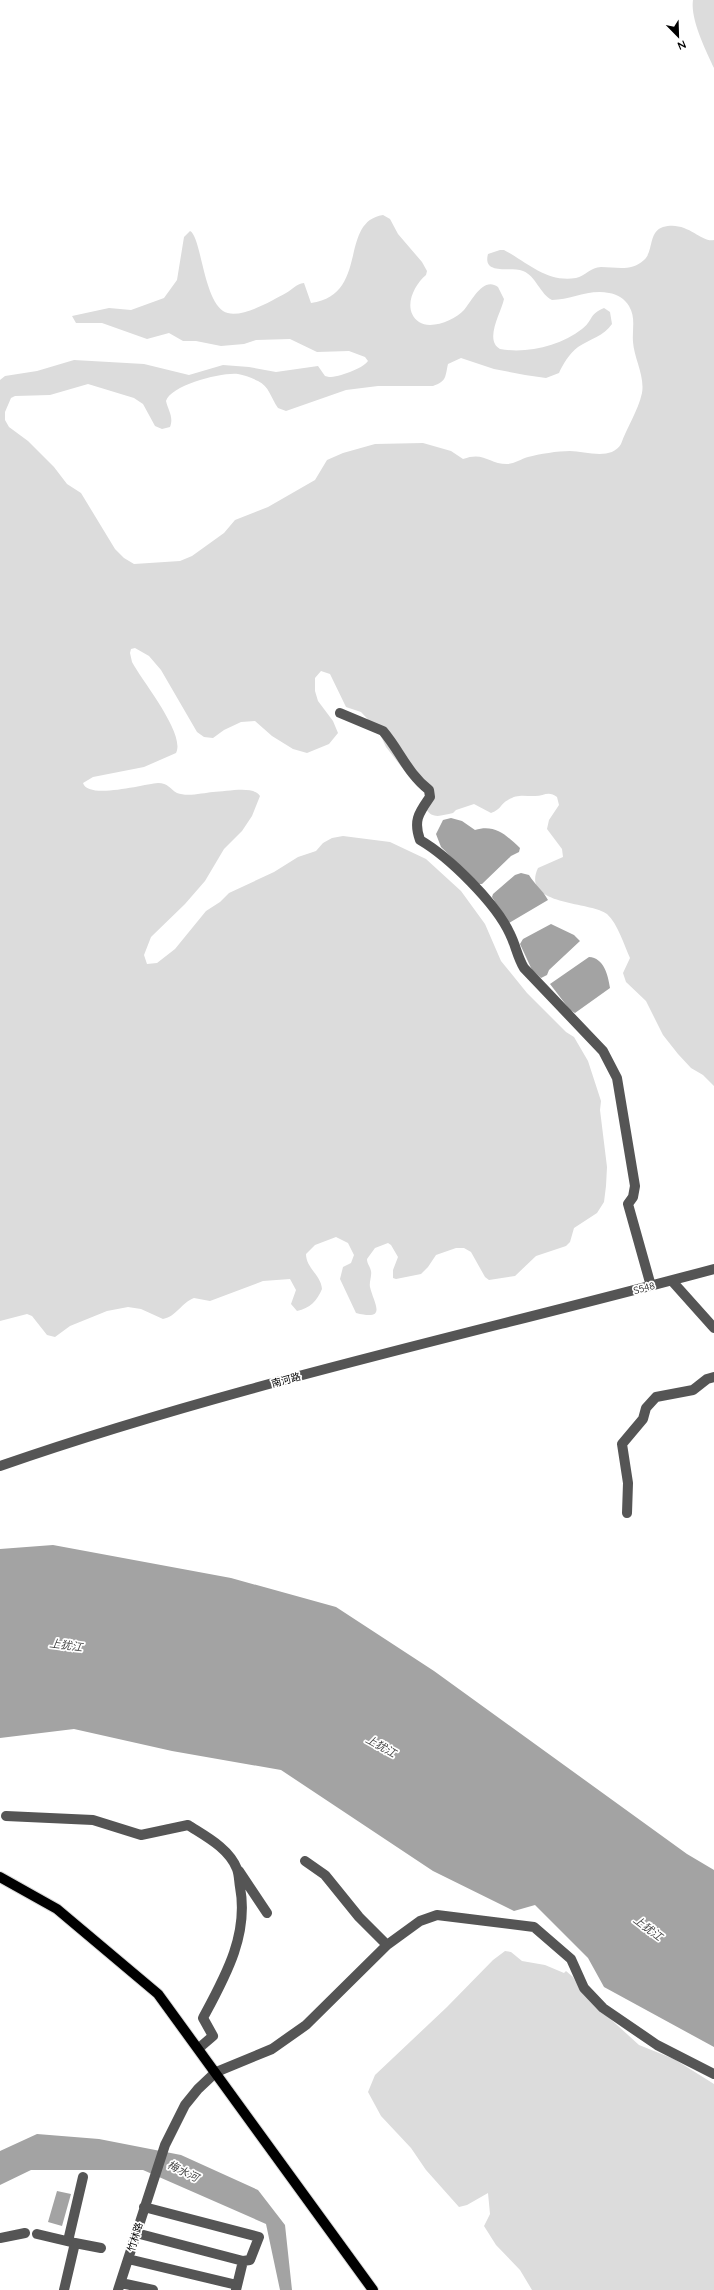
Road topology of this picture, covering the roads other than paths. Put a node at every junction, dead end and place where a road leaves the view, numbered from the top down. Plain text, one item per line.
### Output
1 (340, 713) dead end
2 (714, 1269) edge
3 (672, 1281) junction
4 (651, 1286) junction
5 (575, 1306) joint
6 (714, 1328) edge
7 (714, 1377) edge
8 (0, 1466) edge
9 (627, 1513) dead end
10 (6, 1816) dead end
11 (305, 1861) dead end
12 (237, 1868) junction
13 (0, 1877) edge
14 (267, 1913) dead end
15 (387, 1945) junction
16 (199, 2048) junction
17 (216, 2072) junction
18 (714, 2074) edge
19 (83, 2177) dead end
20 (144, 2207) junction
21 (25, 2233) dead end
22 (136, 2233) junction
23 (37, 2234) dead end
24 (0, 2238) edge
25 (72, 2242) junction
26 (101, 2248) dead end
27 (128, 2259) junction
28 (243, 2261) junction
29 (120, 2286) edge
30 (237, 2288) edge
31 (64, 2290) edge
32 (153, 2290) edge
33 (373, 2290) edge

1 - 4 street
2 - 3 street, S548
3 - 4 street, S548
3 - 6 street
4 - 5 street, S548
5 - 8 street, 南河路
7 - 9 street
10 - 12 street
11 - 15 street
12 - 14 street
12 - 16 street
13 - 16 main road
15 - 17 street
15 - 18 street
16 - 17 main road
17 - 20 street, 竹林路
17 - 33 main road
19 - 25 street
20 - 22 street, 竹林路
20 - 28 street
21 - 24 street
22 - 27 street, 竹林路
22 - 28 street
23 - 25 street
25 - 26 street
25 - 31 street
27 - 29 street, 竹林路
27 - 30 street
28 - 30 street
29 - 32 street

